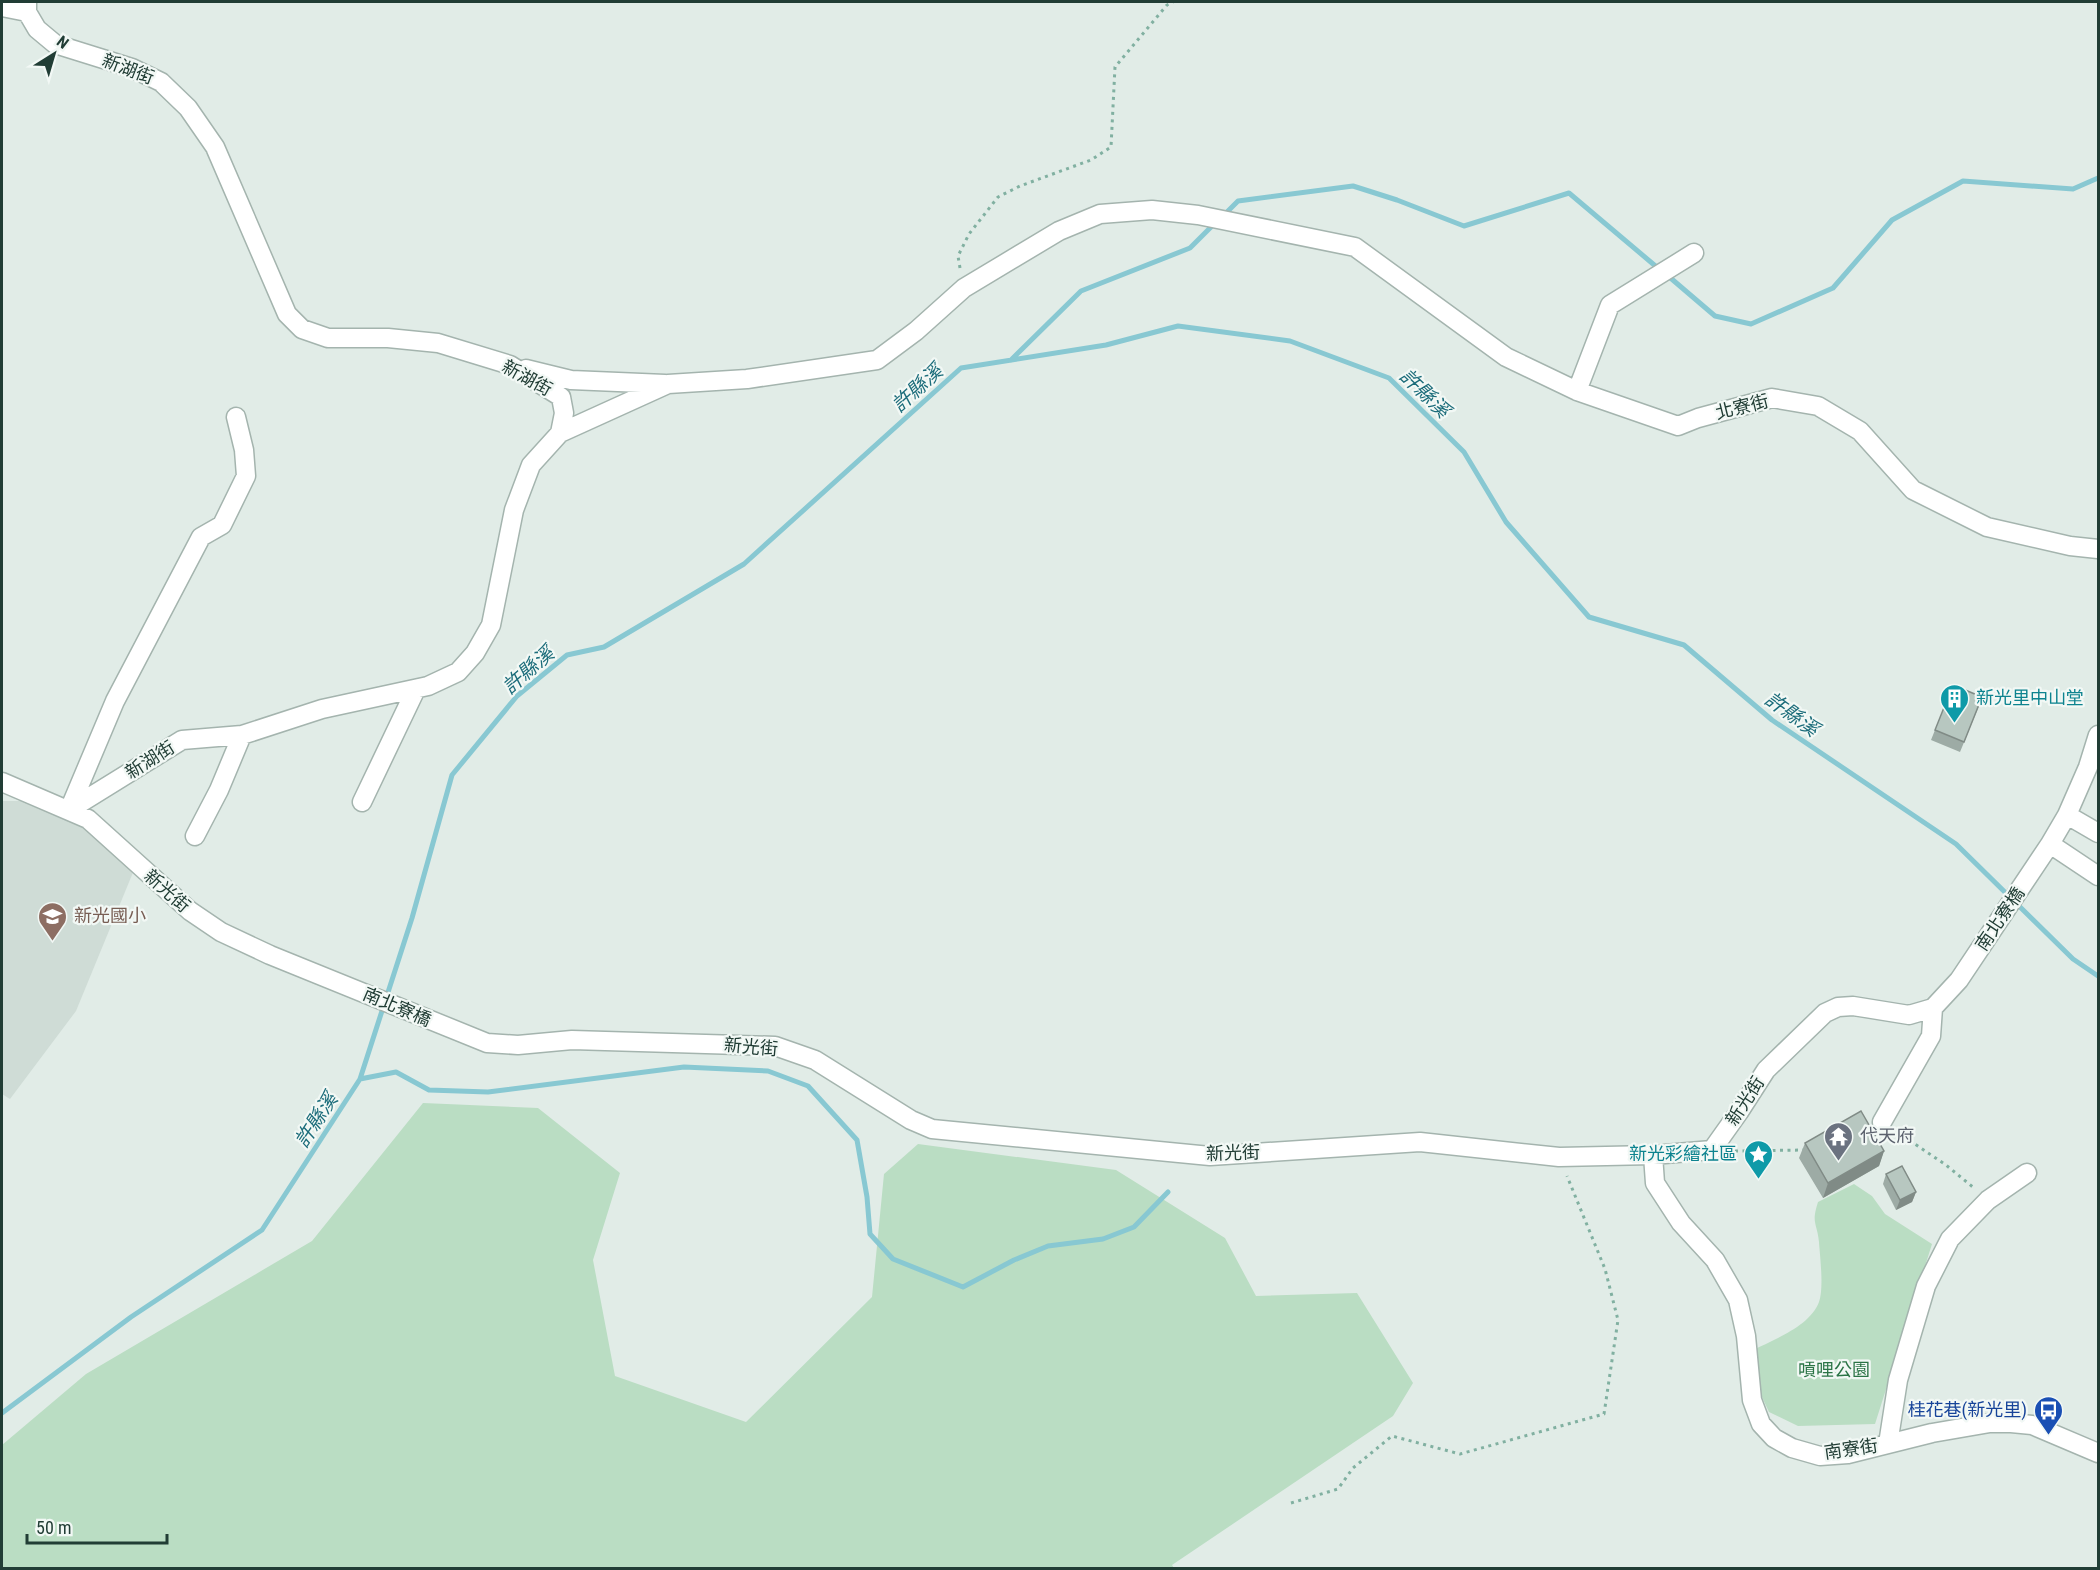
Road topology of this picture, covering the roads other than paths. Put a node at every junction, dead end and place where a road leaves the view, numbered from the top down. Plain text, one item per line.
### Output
1 (2, 7) edge
2 (27, 7) edge
3 (1694, 253) dead end
4 (510, 365) junction
5 (668, 384) junction
6 (1577, 391) junction
7 (236, 417) dead end
8 (560, 434) junction
9 (2098, 549) edge
10 (416, 688) junction
11 (242, 735) junction
12 (2098, 735) edge
13 (2, 782) edge
14 (362, 802) dead end
15 (69, 810) junction
16 (2067, 815) junction
17 (2098, 833) edge
18 (195, 836) dead end
19 (2045, 851) junction
20 (2098, 876) edge
21 (344, 984) joint
22 (1933, 1008) junction
23 (449, 1029) joint
24 (1881, 1122) road end
25 (1653, 1155) junction
26 (2027, 1173) dead end
27 (1888, 1444) junction
28 (2098, 1453) edge

1 - 2 street
2 - 4 street, 新湖街
3 - 6 street
4 - 5 street, 北寮街
4 - 8 street, 新湖街
5 - 6 street, 北寮街
5 - 8 street
6 - 9 street, 北寮街
7 - 15 street
8 - 10 street, 新湖街
10 - 11 street, 新湖街
10 - 14 street
11 - 15 street, 新湖街
11 - 18 street
12 - 16 street
13 - 15 street, 新光街
15 - 21 street, 新光街
16 - 17 street
16 - 19 street
19 - 20 street
19 - 22 street, 南北寮橋
21 - 23 street, 南北寮橋
22 - 24 street
22 - 25 street, 新光街
23 - 25 street, 新光街
25 - 27 street, 南寮街
26 - 27 street
27 - 28 street, 南寮街

